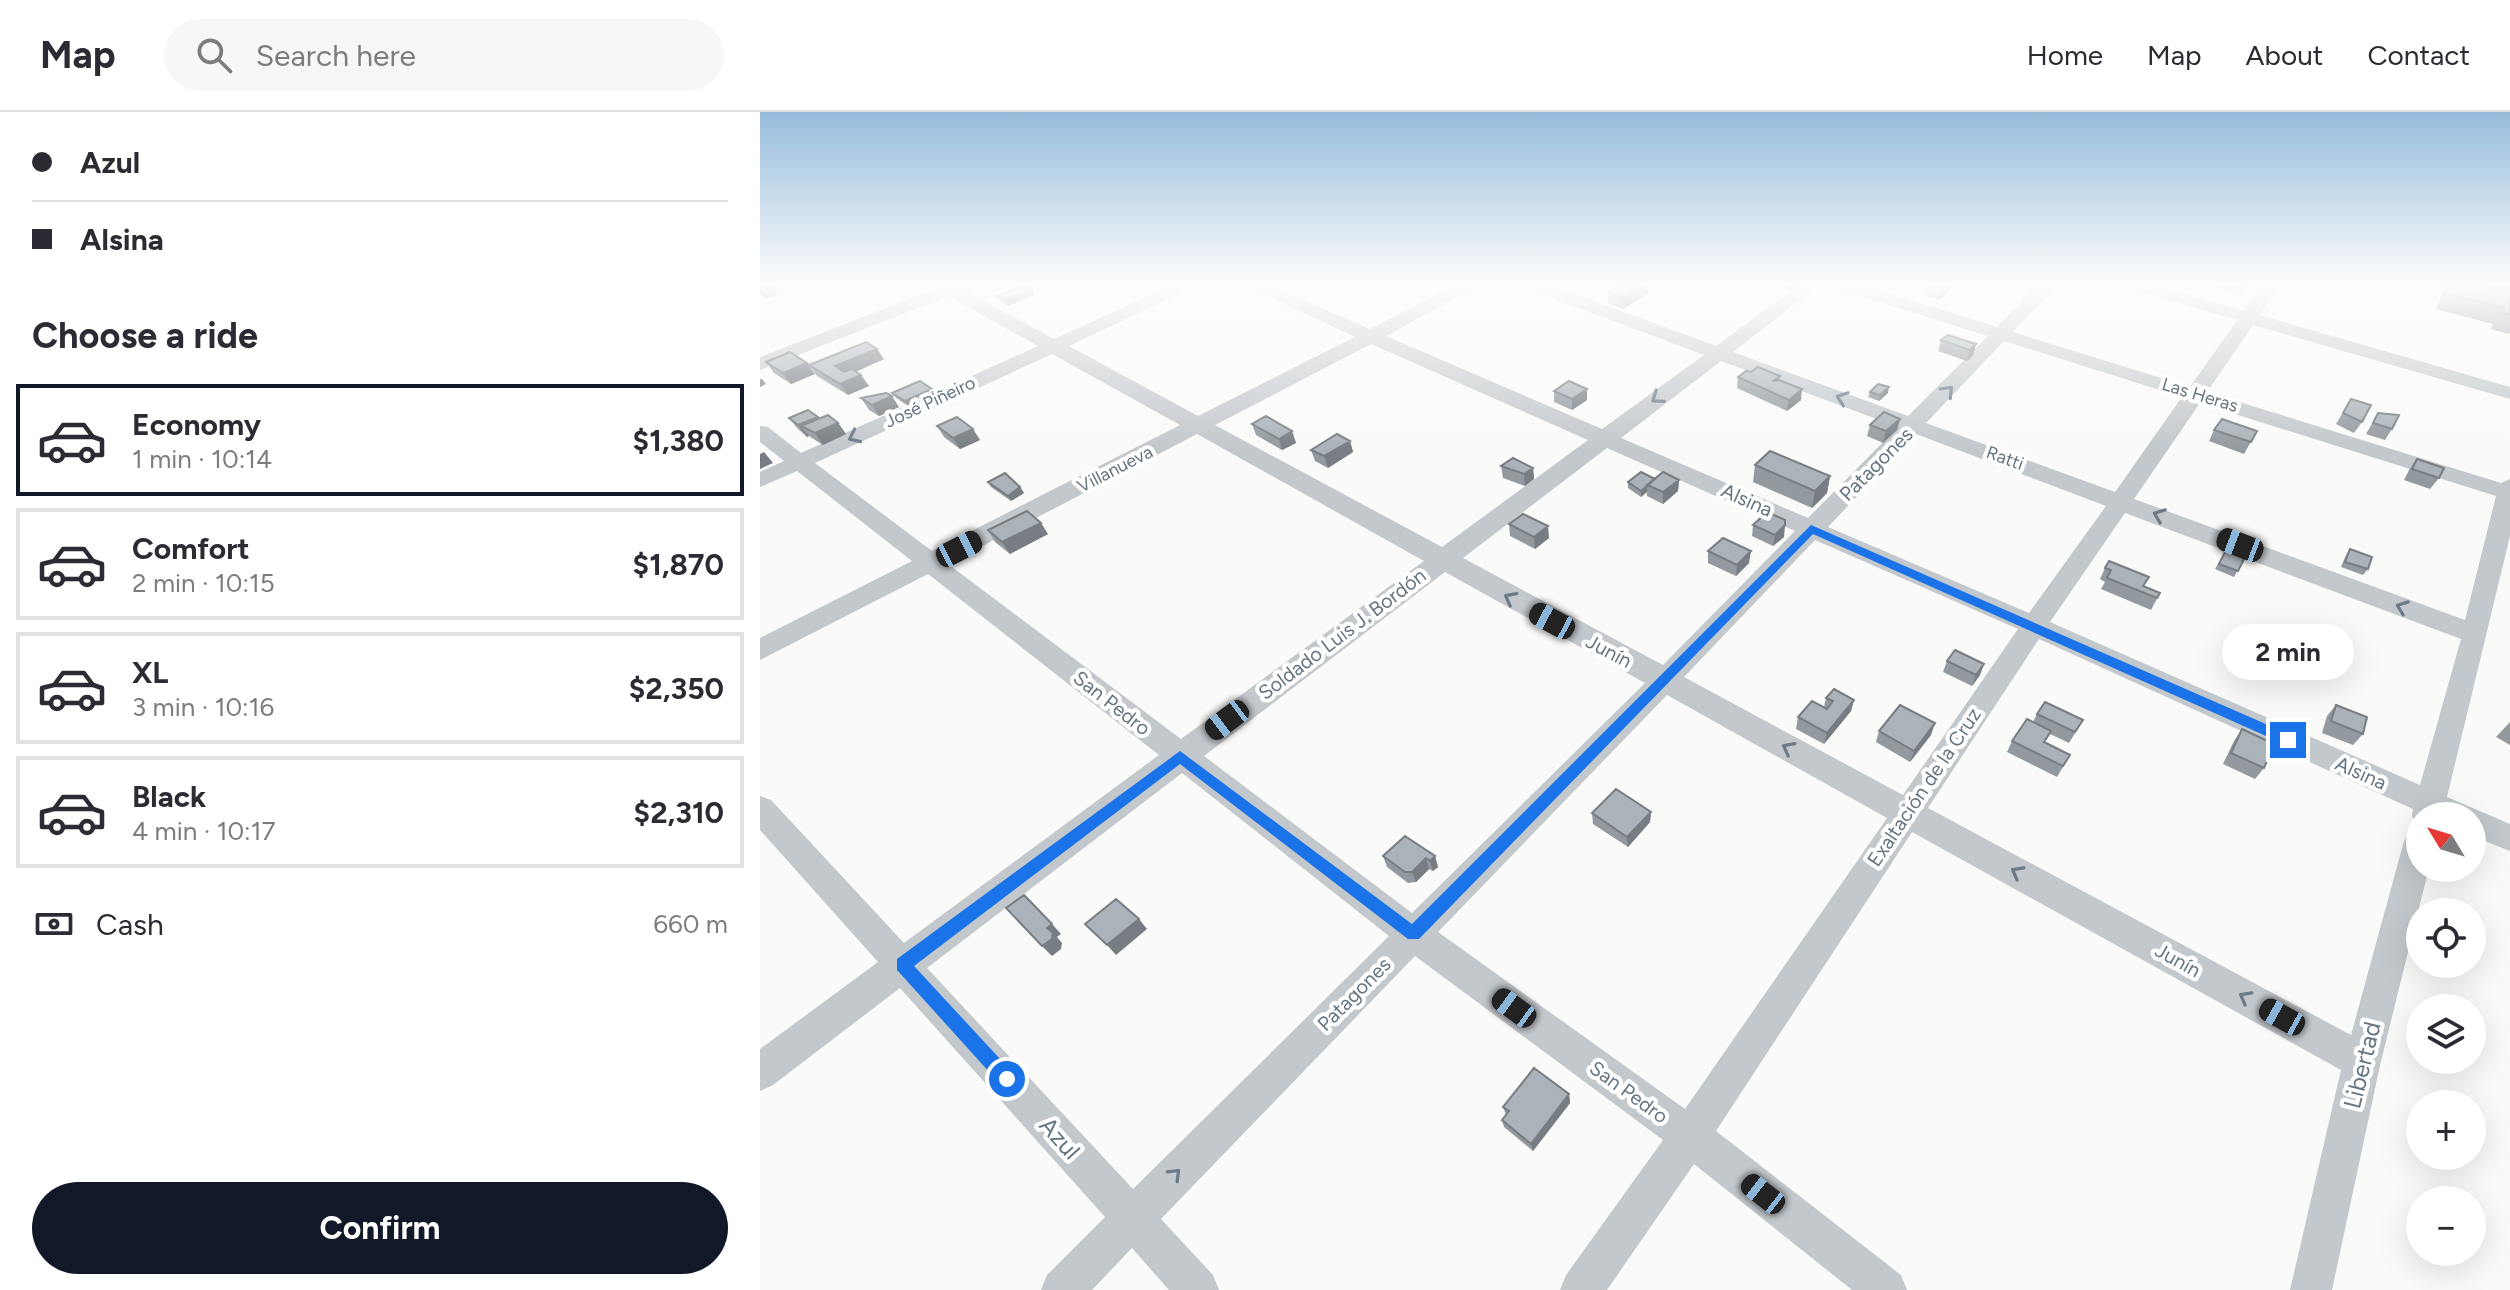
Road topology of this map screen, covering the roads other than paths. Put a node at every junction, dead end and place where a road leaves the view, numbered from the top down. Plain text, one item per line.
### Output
1 (820, 340) edge
2 (1040, 340) edge
3 (1067, 340) edge
4 (1362, 340) edge
5 (1379, 340) edge
6 (1683, 340) edge
7 (1736, 340) edge
8 (1997, 340) edge
9 (2026, 340) edge
10 (2234, 340) edge
11 (2325, 340) edge
12 (1052, 347) junction
13 (1718, 353) junction
14 (760, 364) edge
15 (2510, 393) edge
16 (2196, 394) junction
17 (1915, 425) junction
18 (1197, 427) junction
19 (760, 432) edge
20 (1605, 437) junction
21 (798, 463) junction
22 (760, 480) edge
23 (2509, 490) edge
24 (2122, 501) junction
25 (1811, 529) junction
26 (1439, 560) junction
27 (932, 563) junction
28 (2034, 626) junction
29 (2475, 634) junction
30 (760, 650) edge
31 (1664, 681) junction
32 (1180, 756) junction
33 (2411, 802) edge
34 (2430, 802) edge
35 (760, 809) edge
36 (1907, 812) junction
37 (2486, 828) edge
38 (2510, 838) edge
39 (2409, 882) edge
40 (1413, 934) junction
41 (902, 965) junction
42 (2362, 1061) junction
43 (760, 1072) edge
44 (1690, 1136) junction
45 (1133, 1217) junction
46 (1062, 1290) edge
47 (1198, 1290) edge
48 (1581, 1290) edge
49 (1886, 1290) edge
50 (2311, 1290) edge

1 - 14 street
2 - 12 street, Junín
3 - 12 street, José Piñeiro
4 - 18 street, Villanueva
5 - 20 street, Alsina
6 - 13 street, Ratti
7 - 13 street, Soldado Luis J. Bordón
17 -> 8 street, Patagones
9 - 16 street, Las Heras
10 - 16 street, Exaltación de la Cruz
11 - 15 street
12 - 18 street, Junín
12 -> 21 street, José Piñeiro
17 -> 13 street, Ratti
13 -> 20 street, Soldado Luis J. Bordón
16 - 23 street, Las Heras
16 - 24 street, Exaltación de la Cruz
17 - 24 street, Ratti
17 - 25 street, Patagones
18 - 26 street, Junín
18 - 27 street, Villanueva
19 - 21 street, San Pedro
20 - 25 street, Alsina
20 - 26 street, Soldado Luis J. Bordón
21 - 22 street, José Piñeiro
21 - 27 street, San Pedro
23 - 29 street
24 - 28 street, Exaltación de la Cruz
29 -> 24 street, Ratti
25 - 28 street, Alsina
25 - 31 street, Patagones
31 -> 26 street, Junín
26 - 32 street, Soldado Luis J. Bordón
27 - 30 street, Villanueva
27 - 32 street, San Pedro
28 - 33 street, Alsina
28 - 36 street, Exaltación de la Cruz
29 - 34 street
36 -> 31 street, Junín
31 - 40 street, Patagones
32 - 40 street, San Pedro
32 - 41 street, Soldado Luis J. Bordón
35 - 41 street, Azul
42 -> 36 street, Junín
36 - 44 street, Exaltación de la Cruz
37 - 38 street
39 - 42 street, Libertad
40 - 44 street, San Pedro
45 -> 40 street, Patagones
41 - 43 street, Soldado Luis J. Bordón
41 - 45 street, Azul
42 - 50 street, Libertad
44 - 48 street, Exaltación de la Cruz
44 - 49 street, San Pedro
45 - 46 street, Patagones
45 - 47 street, Azul

